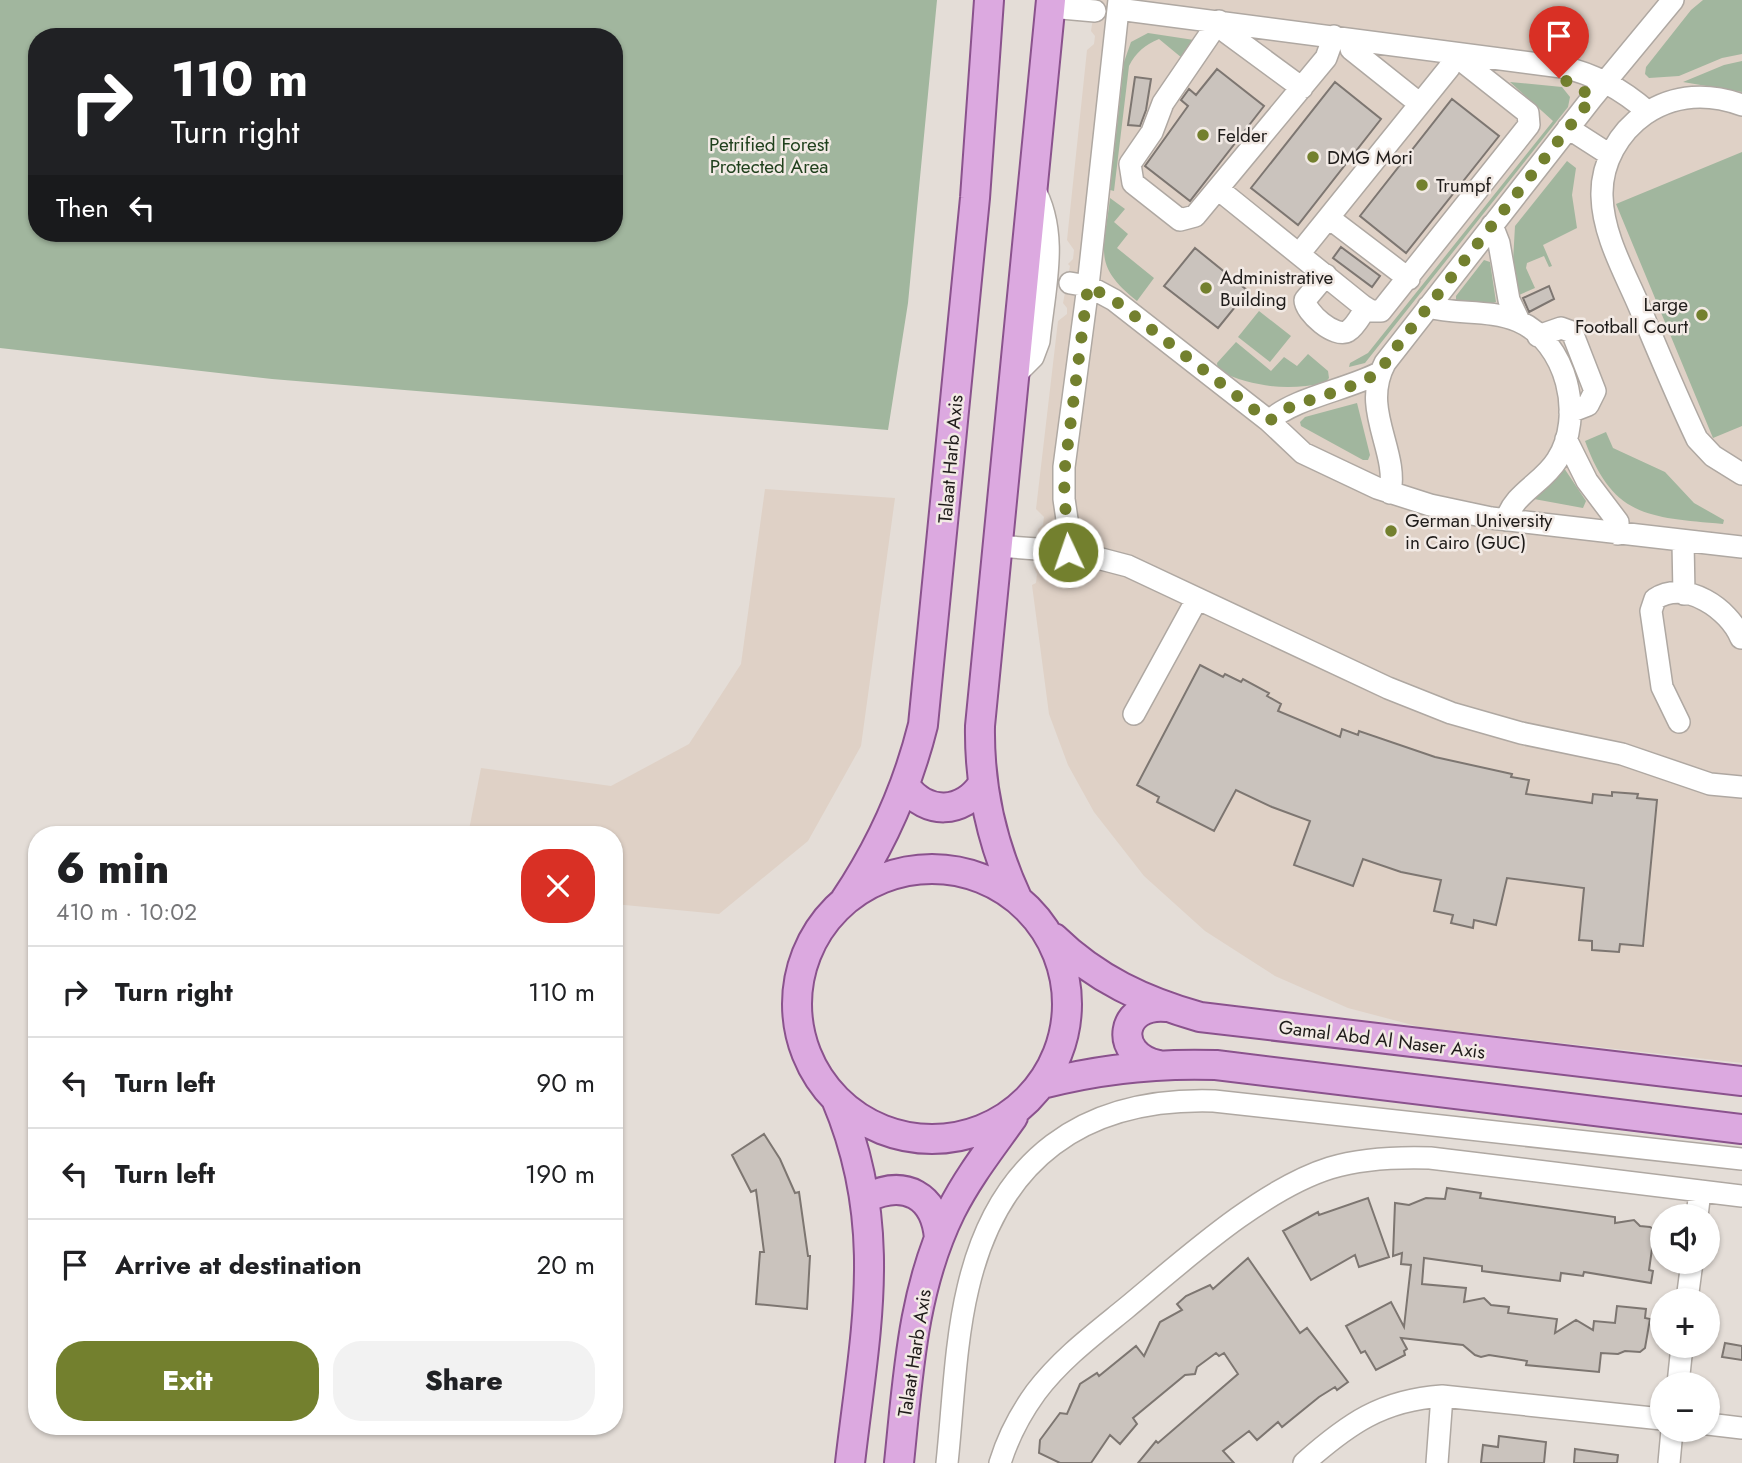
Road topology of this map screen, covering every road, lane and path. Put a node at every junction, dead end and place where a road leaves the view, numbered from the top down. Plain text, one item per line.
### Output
1 (989, 0) edge
2 (1673, 0) edge
3 (1051, 3) edge
4 (1111, 11) edge
5 (1220, 28) junction
6 (1276, 39) junction
7 (1339, 44) junction
8 (1397, 55) junction
9 (1265, 60) junction
10 (1457, 60) junction
11 (1385, 76) junction
12 (1503, 80) junction
13 (1302, 88) junction
14 (1599, 90) junction
15 (1420, 104) junction
16 (1742, 105) edge
17 (1648, 112) junction
18 (1569, 128) junction
19 (1610, 155) junction
20 (1032, 187) junction
21 (1218, 189) junction
22 (1329, 218) junction
23 (1492, 225) junction
24 (1299, 254) junction
25 (1326, 275) junction
26 (1409, 279) junction
27 (1068, 283) junction
28 (1428, 306) junction
29 (1366, 308) junction
30 (1519, 321) junction
31 (1379, 373) junction
32 (1014, 376) junction
33 (1269, 421) junction
34 (1566, 439) junction
35 (1742, 474) edge
36 (1391, 486) junction
37 (1508, 514) junction
38 (1618, 528) junction
39 (1742, 536) edge
40 (1683, 542) junction
41 (997, 546) junction
42 (1742, 547) edge
43 (1068, 552) junction
44 (1684, 594) junction
45 (1197, 599) junction
46 (1741, 638) edge
47 (1134, 714) dead end
48 (1679, 722) dead end
49 (982, 785) junction
50 (906, 787) junction
51 (1742, 787) edge
52 (1017, 898) junction
53 (845, 900) junction
54 (1047, 931) junction
55 (1167, 1007) junction
56 (1158, 1065) junction
57 (1742, 1081) edge
58 (1033, 1093) junction
59 (836, 1099) junction
60 (1742, 1129) edge
61 (1742, 1158) edge
62 (1700, 1191) junction
63 (1742, 1196) edge
64 (866, 1198) junction
65 (1698, 1204) edge
66 (939, 1238) junction
67 (1442, 1396) junction
68 (1650, 1418) edge
69 (1720, 1425) edge
70 (1742, 1428) edge
71 (1671, 1442) edge
72 (850, 1463) edge
73 (899, 1463) edge
74 (947, 1463) edge
75 (1000, 1463) edge
76 (1304, 1463) edge
77 (1437, 1463) edge
78 (1669, 1463) edge

1 - 50 main road, Talaat Harb Axis
2 - 14 street
3 - 4 street
3 - 20 main road
4 - 5 street
4 - 27 street
5 - 6 street
5 - 7 street
5 - 9 street
5 - 21 street
6 - 7 street
6 - 9 street
7 - 8 street
7 - 10 street
7 - 11 street
7 - 13 street
8 - 10 street
8 - 11 street
9 - 13 street
10 - 12 street
10 - 14 street
10 - 15 street
11 - 15 street
12 - 14 street
12 - 26 street
13 - 21 street
14 - 17 street
14 - 18 street
15 - 22 street
16 - 17 street
17 - 19 street
18 - 19 street
18 - 23 street
19 - 35 street
20 - 27 street
20 - 32 main road
21 - 24 street
22 - 24 street
22 - 26 street
23 - 28 street
23 - 30 street
24 - 25 street
25 - 29 street
25 - 29 street
26 - 29 street
27 - 32 street
27 - 33 street
27 - 43 street
28 - 30 street
28 - 31 street
30 - 34 street
31 - 33 street
31 - 36 street
32 - 41 main road
33 - 36 street
34 - 37 street
34 - 38 street
36 - 37 street
37 - 38 street
38 - 39 street
38 - 40 street
40 - 42 street
40 - 44 street
41 - 43 street
41 - 49 main road
43 - 45 street
44 - 46 street
44 - 48 street
45 - 47 street
45 - 51 street
49 - 50 main road
49 - 52 main road
50 - 53 main road, Talaat Harb Axis
52 - 53 main road
52 - 54 main road
53 - 59 main road
54 - 55 main road, Gamal Abd Al Naser Axis
54 - 58 main road, Talaat Harb Axis
55 - 56 main road
55 - 57 main road, Gamal Abd Al Naser Axis
56 - 58 main road
56 - 60 main road
58 - 59 main road
58 - 66 main road, Talaat Harb Axis
59 - 64 main road
61 - 74 street
62 - 63 street
62 - 65 street
62 - 75 street
64 - 66 main road
64 - 72 main road
66 - 73 main road, Talaat Harb Axis
67 - 68 street
67 - 76 street
67 - 77 street
69 - 70 street
71 - 78 street

